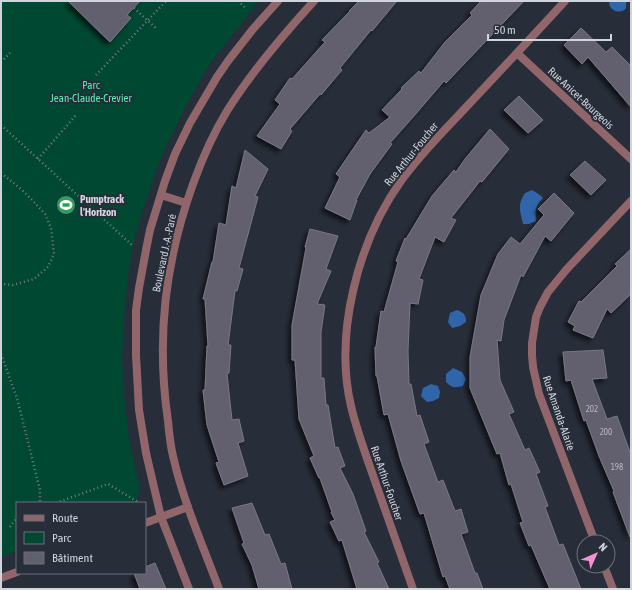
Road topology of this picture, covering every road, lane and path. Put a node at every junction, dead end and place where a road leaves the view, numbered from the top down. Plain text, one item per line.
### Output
1 (166, 1) edge
2 (238, 1) edge
3 (278, 1) edge
4 (314, 1) edge
5 (565, 1) edge
6 (134, 8) dead end
7 (247, 9) dead end
8 (148, 20) junction
9 (157, 29) dead end
10 (10, 53) dead end
11 (517, 54) junction
12 (1, 62) edge
13 (96, 75) dead end
14 (76, 115) dead end
15 (1, 125) edge
16 (38, 159) junction
17 (631, 159) edge
18 (1, 173) edge
19 (161, 195) junction
20 (631, 201) edge
21 (186, 203) junction
22 (133, 246) dead end
23 (1, 284) edge
24 (1, 354) edge
25 (40, 502) edge
26 (59, 502) edge
27 (138, 502) edge
28 (188, 506) junction
29 (161, 517) junction
30 (16, 519) edge
31 (146, 523) edge
32 (10, 527) dead end
33 (592, 534) edge
34 (16, 572) edge
35 (607, 574) edge
36 (1, 578) edge
37 (189, 589) edge
38 (219, 589) edge
39 (413, 589) edge
40 (613, 589) edge

1 - 8 path
2 - 7 path
3 - 19 street, Boulevard J.-A.-Paré
4 - 21 street, Boulevard J.-A.-Paré
5 - 11 street, Rue Arthur-Foucher
6 - 8 path
8 - 9 path
8 - 13 path
10 - 12 path
11 - 17 street, Rue Anicet-Bourgeois
11 - 39 street, Rue Arthur-Foucher
14 - 16 path
15 - 16 path
16 - 22 path
18 - 23 path
19 - 21 street
19 - 29 street, Boulevard J.-A.-Paré
20 - 33 street, Rue Amanda-Alarie
21 - 28 street, Boulevard J.-A.-Paré
24 - 25 path
26 - 27 path
28 - 29 street
28 - 38 street, Boulevard J.-A.-Paré
29 - 31 street
29 - 37 street, Boulevard J.-A.-Paré
30 - 32 path
34 - 36 street
35 - 40 street

